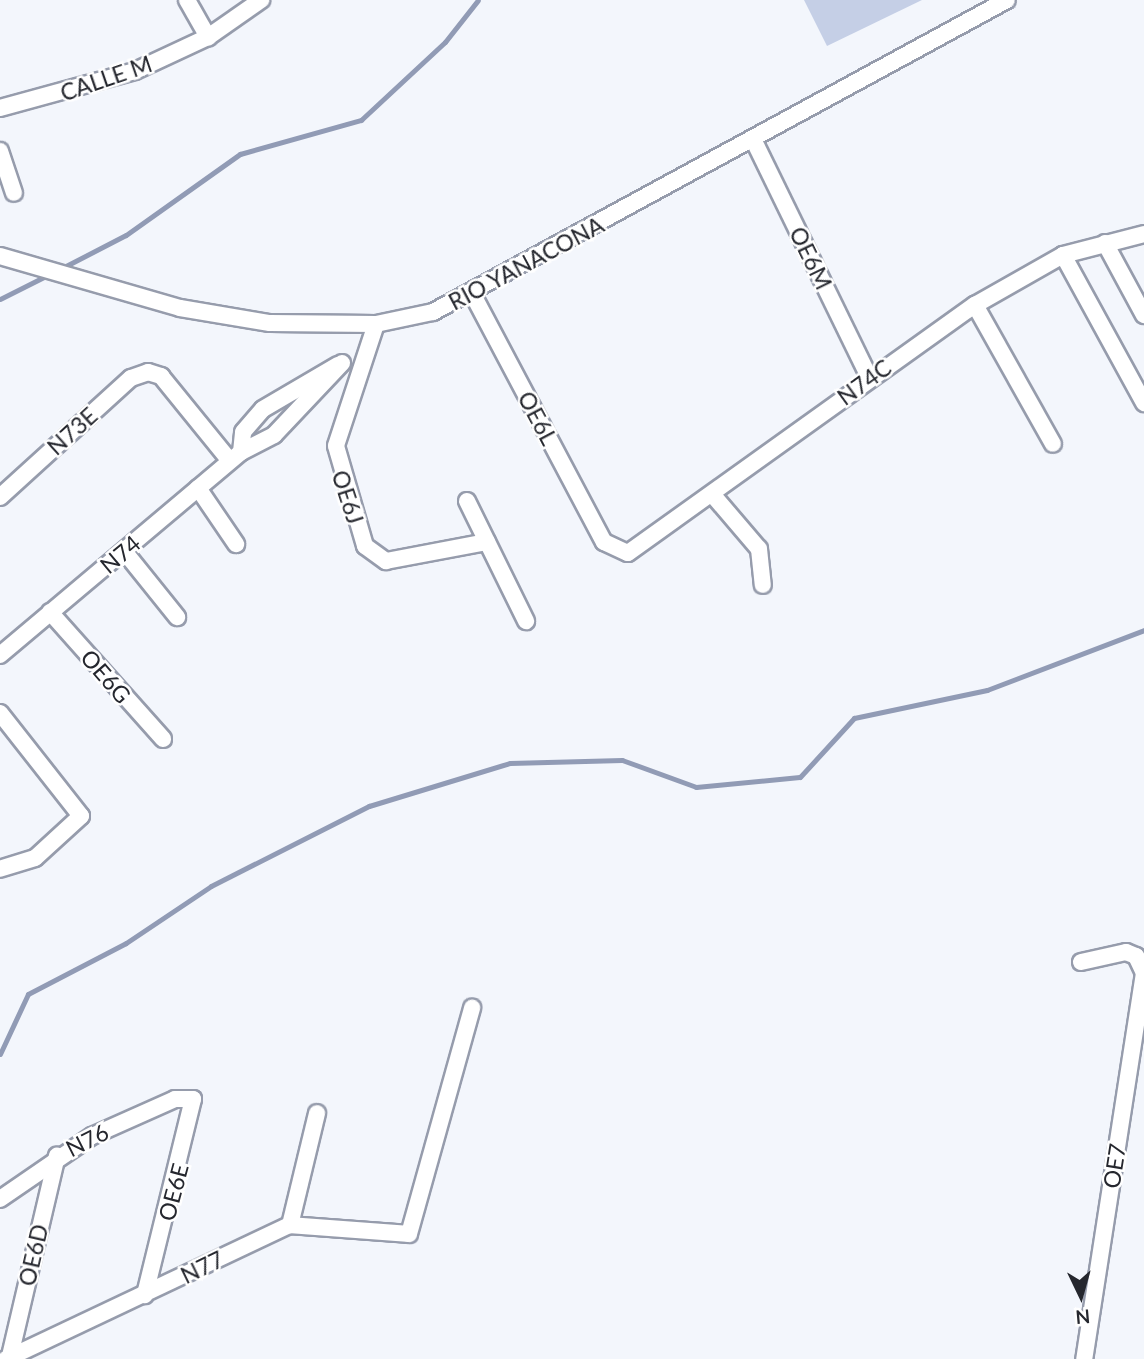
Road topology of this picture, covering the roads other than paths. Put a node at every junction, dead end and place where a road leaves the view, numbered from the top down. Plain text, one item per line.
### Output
1 (187, 0) edge
2 (261, 0) edge
3 (1007, 0) edge
4 (208, 37) junction
5 (0, 107) edge
6 (753, 139) junction
7 (0, 151) edge
8 (13, 192) dead end
9 (1144, 234) edge
10 (1105, 243) junction
11 (1063, 255) junction
12 (0, 257) edge
13 (472, 293) junction
14 (975, 305) junction
15 (1144, 315) edge
16 (376, 324) junction
17 (366, 353) junction
18 (342, 363) junction
19 (869, 377) junction
20 (1144, 402) edge
21 (1053, 444) dead end
22 (235, 456) junction
23 (198, 488) junction
24 (712, 494) junction
25 (0, 497) edge
26 (467, 501) dead end
27 (486, 542) junction
28 (604, 542) joint
29 (236, 544) dead end
30 (124, 551) junction
31 (763, 585) dead end
32 (50, 612) junction
33 (177, 617) dead end
34 (526, 621) dead end
35 (0, 655) edge
36 (0, 713) edge
37 (163, 739) dead end
38 (0, 869) edge
39 (1081, 962) dead end
40 (1144, 973) edge
41 (472, 1008) dead end
42 (183, 1097) joint
43 (317, 1113) dead end
44 (57, 1155) junction
45 (0, 1199) edge
46 (290, 1225) junction
47 (145, 1295) junction
48 (8, 1357) edge
49 (1084, 1359) edge

1 - 4 street
2 - 4 street, CALLE M
3 - 6 street, RIO YANACONA
4 - 5 street, CALLE M
6 - 13 street, RIO YANACONA
6 - 19 street, OE6M
7 - 8 street
9 - 10 street, N74C
10 - 11 street, N74C
10 - 15 street
11 - 14 street, N74C
11 - 20 street
12 - 16 street, RIO YANACONA
13 - 16 street, RIO YANACONA
13 - 28 street, OE6L
14 - 19 street, N74C
14 - 21 street
16 - 17 street, OE6J
17 - 18 street
17 - 27 street, OE6J
18 - 22 street, N74
18 - 22 street
19 - 24 street, N74C
22 - 23 street, N74
22 - 25 street, N73E
23 - 29 street
23 - 30 street, N74
24 - 28 street, N74C
24 - 31 street
26 - 27 street
27 - 34 street
30 - 32 street, N74
30 - 33 street
32 - 35 street, N74
32 - 37 street, OE6G
36 - 38 street
39 - 40 street
40 - 49 street, OE7
41 - 46 street
42 - 44 street, N76
42 - 47 street, OE6E
43 - 46 street
44 - 45 street, N76
44 - 48 street, OE6D
46 - 47 street, N77
47 - 48 street, N77

